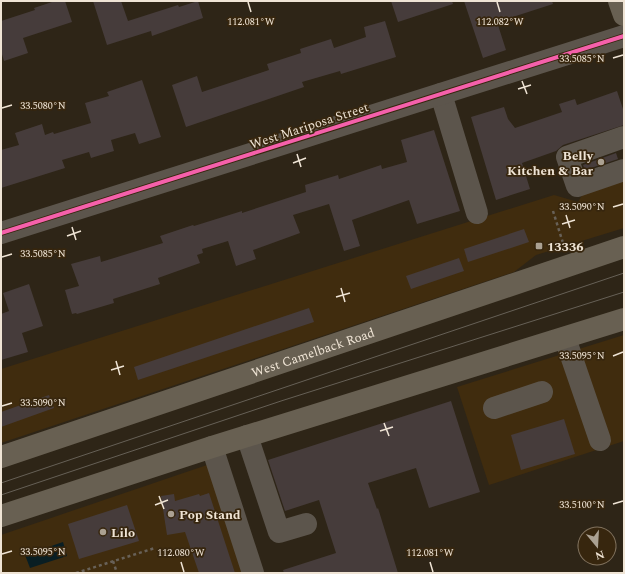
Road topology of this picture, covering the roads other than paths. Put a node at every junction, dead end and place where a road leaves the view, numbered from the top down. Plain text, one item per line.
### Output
1 (619, 1) edge
2 (624, 15) edge
3 (624, 36) edge
4 (440, 94) junction
5 (624, 137) edge
6 (624, 170) edge
7 (477, 213) dead end
8 (1, 233) edge
9 (624, 247) edge
10 (624, 319) edge
11 (565, 338) junction
12 (542, 392) dead end
13 (494, 408) dead end
14 (247, 436) junction
15 (600, 440) dead end
16 (212, 447) junction
17 (1, 457) edge
18 (1, 516) edge
19 (306, 524) dead end
20 (253, 573) edge

1 - 2 main road
3 - 4 street, West Mariposa Street
4 - 7 street
4 - 8 street, West Mariposa Street
5 - 6 street
9 - 17 main road, West Camelback Road
10 - 11 main road
11 - 14 main road
11 - 15 street
12 - 13 street
14 - 16 main road
14 - 19 street
16 - 18 main road
16 - 20 street

